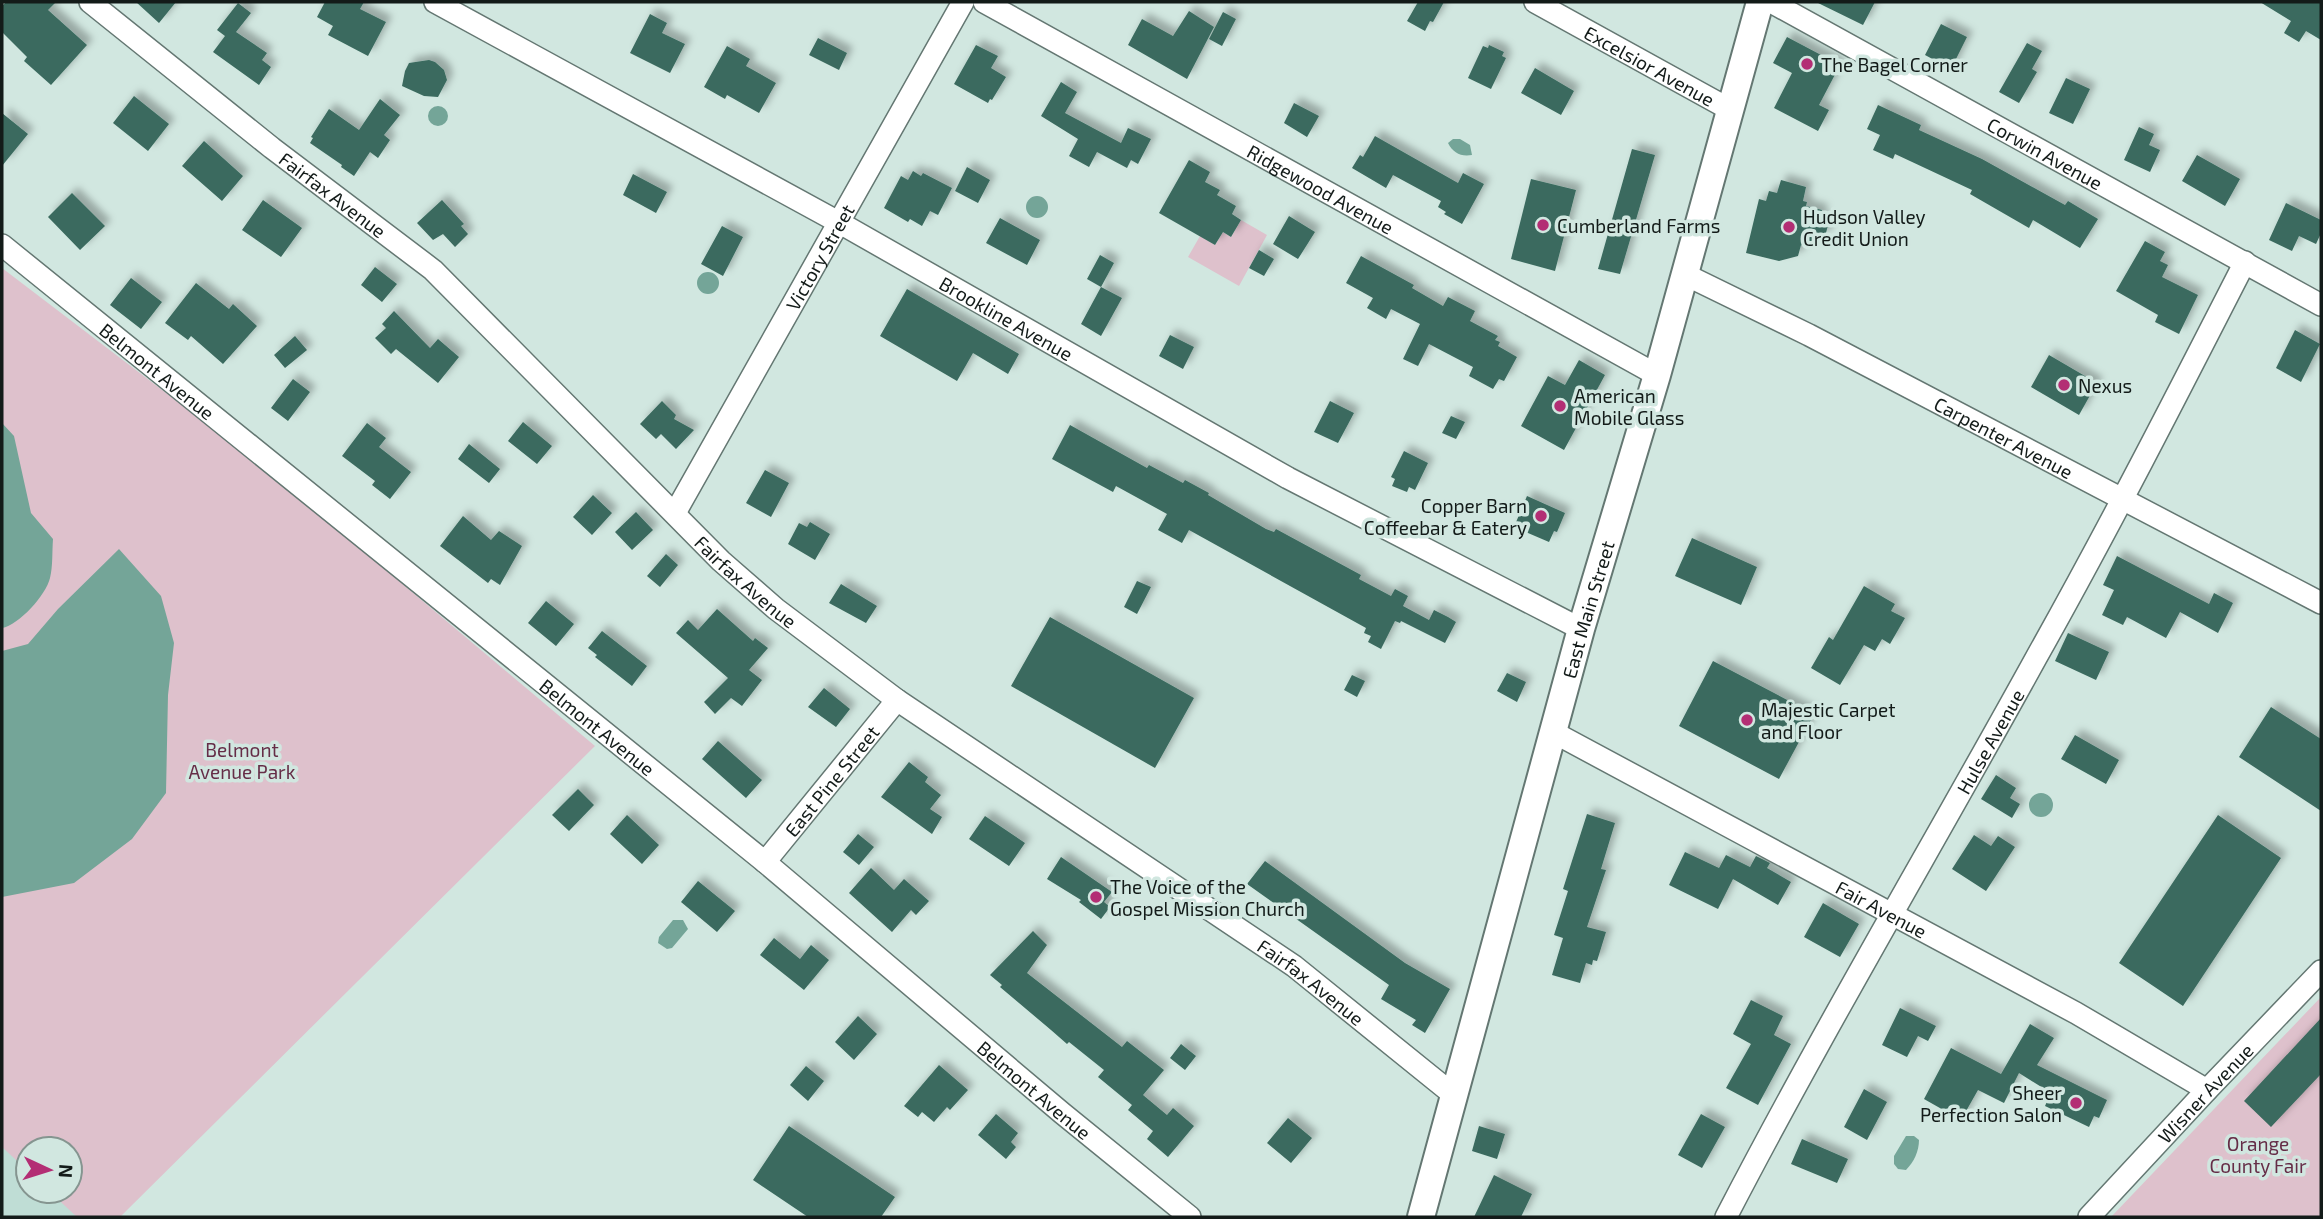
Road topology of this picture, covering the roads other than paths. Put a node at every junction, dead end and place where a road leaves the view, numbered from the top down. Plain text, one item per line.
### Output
1 (90, 2) edge
2 (435, 2) edge
3 (963, 2) edge
4 (984, 2) edge
5 (1535, 2) edge
6 (1760, 2) edge
7 (1771, 2) edge
8 (1729, 109) junction
9 (840, 223) junction
10 (2, 245) edge
11 (2245, 262) junction
12 (1684, 274) junction
13 (2321, 305) edge
14 (1657, 375) junction
15 (2124, 499) junction
16 (675, 513) junction
17 (2321, 603) edge
18 (1581, 629) junction
19 (897, 699) junction
20 (1553, 732) junction
21 (765, 862) junction
22 (1892, 913) junction
23 (2321, 971) edge
24 (2207, 1090) junction
25 (1454, 1096) junction
26 (1190, 1217) edge
27 (1421, 1217) edge
28 (1726, 1217) edge
29 (2089, 1217) edge

1 - 16 street, Fairfax Avenue
2 - 9 street, Brookline Avenue
3 - 9 street, Victory Street
4 - 14 street, Ridgewood Avenue
5 - 8 street, Excelsior Avenue
6 - 8 main road, East Main Street
7 - 11 street, Corwin Avenue
8 - 12 main road, East Main Street
9 - 16 street, Victory Street
9 - 18 street, Brookline Avenue
10 - 21 street, Belmont Avenue
11 - 13 street, Corwin Avenue
11 - 15 street, Hulse Avenue
12 - 14 main road, East Main Street
12 - 15 street, Carpenter Avenue
14 - 18 main road, East Main Street
15 - 17 street, Carpenter Avenue
15 - 22 street, Hulse Avenue
16 - 19 street, Fairfax Avenue
18 - 20 main road, East Main Street
19 - 21 street, East Pine Street
19 - 25 street, Fairfax Avenue
20 - 22 street, Fair Avenue
20 - 25 main road, East Main Street
21 - 26 street, Belmont Avenue
22 - 24 street, Fair Avenue
22 - 28 street, Hulse Avenue
23 - 24 street, Wisner Avenue
24 - 29 street, Wisner Avenue
25 - 27 main road, East Main Street

